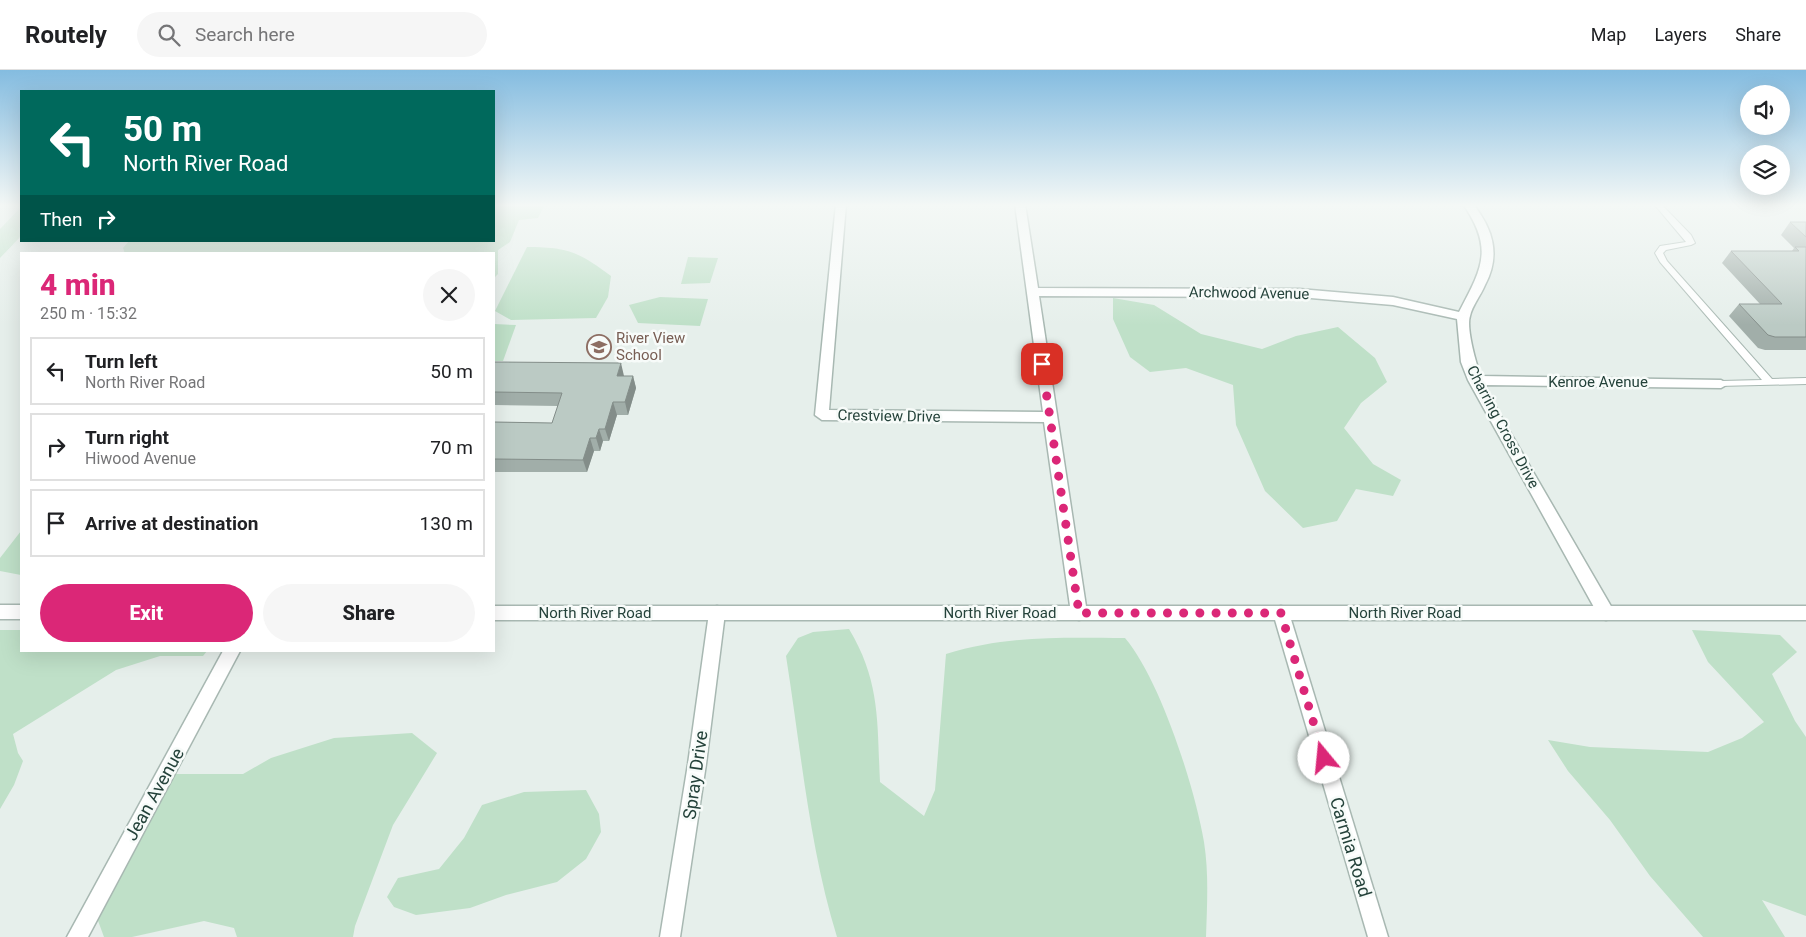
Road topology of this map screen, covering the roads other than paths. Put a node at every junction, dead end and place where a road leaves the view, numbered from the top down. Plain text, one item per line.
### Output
1 (837, 244) edge
2 (1026, 244) edge
3 (1487, 244) edge
4 (1683, 244) edge
5 (1032, 292) junction
6 (1463, 317) junction
7 (1476, 380) junction
8 (1806, 381) edge
9 (1769, 382) junction
10 (1721, 384) joint
11 (1049, 417) junction
12 (0, 612) edge
13 (20, 612) edge
14 (495, 613) edge
15 (717, 613) junction
16 (1079, 613) junction
17 (1281, 613) junction
18 (1606, 613) junction
19 (1806, 613) edge
20 (231, 652) edge
21 (77, 937) edge
22 (670, 937) edge
23 (1378, 937) edge

1 - 11 street, Crestview Drive
2 - 5 street
3 - 6 street
4 - 9 lane
5 - 6 street, Archwood Avenue
5 - 11 street
6 - 7 street, Charring Cross Drive
7 - 10 street, Kenroe Avenue
7 - 18 street, Charring Cross Drive
8 - 9 lane
9 - 10 lane
11 - 16 street
12 - 13 street
14 - 15 street, North River Road
15 - 16 street, North River Road
15 - 22 street, Spray Drive
16 - 17 street, North River Road
17 - 18 street, North River Road
17 - 23 street, Carmia Road
18 - 19 street, North River Road
20 - 21 street, Jean Avenue

